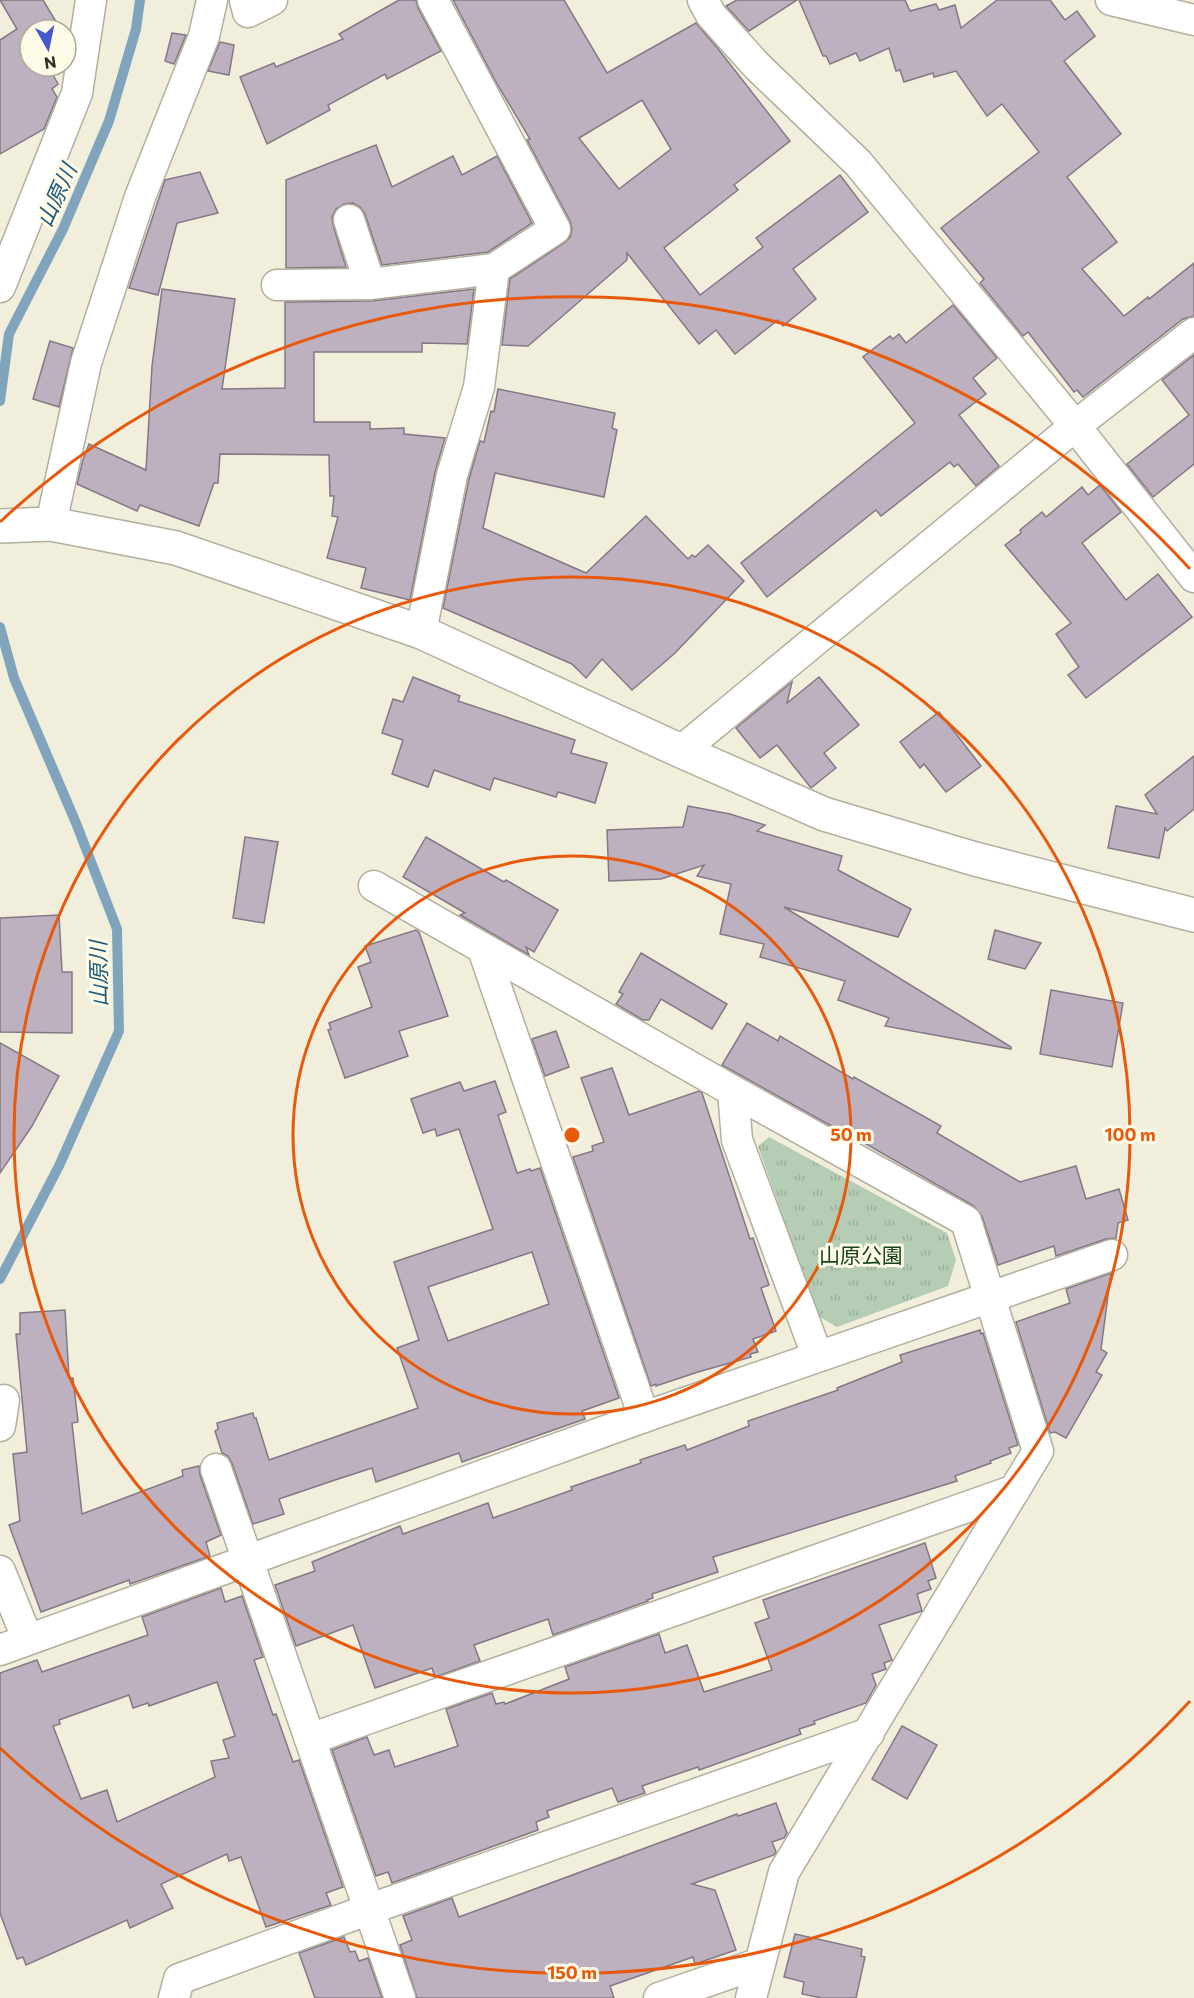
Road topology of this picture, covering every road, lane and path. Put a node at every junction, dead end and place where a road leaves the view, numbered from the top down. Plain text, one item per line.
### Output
1 (91, 0) edge
2 (212, 0) edge
3 (245, 0) edge
4 (272, 0) edge
5 (433, 0) edge
6 (703, 0) edge
7 (1111, 0) edge
8 (1194, 20) edge
9 (349, 219) dead end
10 (494, 269) junction
11 (370, 284) junction
12 (277, 285) dead end
13 (0, 287) edge
14 (1194, 333) edge
15 (1075, 426) junction
16 (51, 524) junction
17 (0, 526) edge
18 (1194, 577) edge
19 (421, 632) junction
20 (681, 751) junction
21 (374, 886) dead end
22 (1194, 915) edge
23 (483, 949) junction
24 (733, 1091) junction
25 (1112, 1255) dead end
26 (989, 1296) junction
27 (817, 1355) junction
28 (644, 1417) junction
29 (216, 1469) dead end
30 (1015, 1490) junction
31 (248, 1561) junction
32 (0, 1571) edge
33 (27, 1638) junction
34 (0, 1650) edge
35 (869, 1733) junction
36 (310, 1739) junction
37 (370, 1909) junction
38 (760, 1963) junction
39 (174, 1998) edge
40 (400, 1998) edge
41 (659, 1998) edge
42 (752, 1998) edge

1 - 13 street
2 - 16 street
3 - 4 street
5 - 10 street
6 - 15 street
7 - 8 street
9 - 11 street
10 - 11 street
10 - 19 street
11 - 12 street
14 - 15 street
15 - 18 street
15 - 20 street
16 - 17 street
16 - 19 street
19 - 20 street
20 - 22 street
21 - 23 street
23 - 24 street
23 - 28 street
24 - 26 street
24 - 27 street
25 - 26 street
26 - 27 street
26 - 30 street
27 - 28 street
28 - 31 street
29 - 31 street
30 - 35 street
30 - 36 street
31 - 33 street
31 - 36 street
32 - 33 street
33 - 34 street
35 - 37 street
35 - 38 street
36 - 37 street
37 - 39 street
37 - 40 street
38 - 41 street
38 - 42 street

